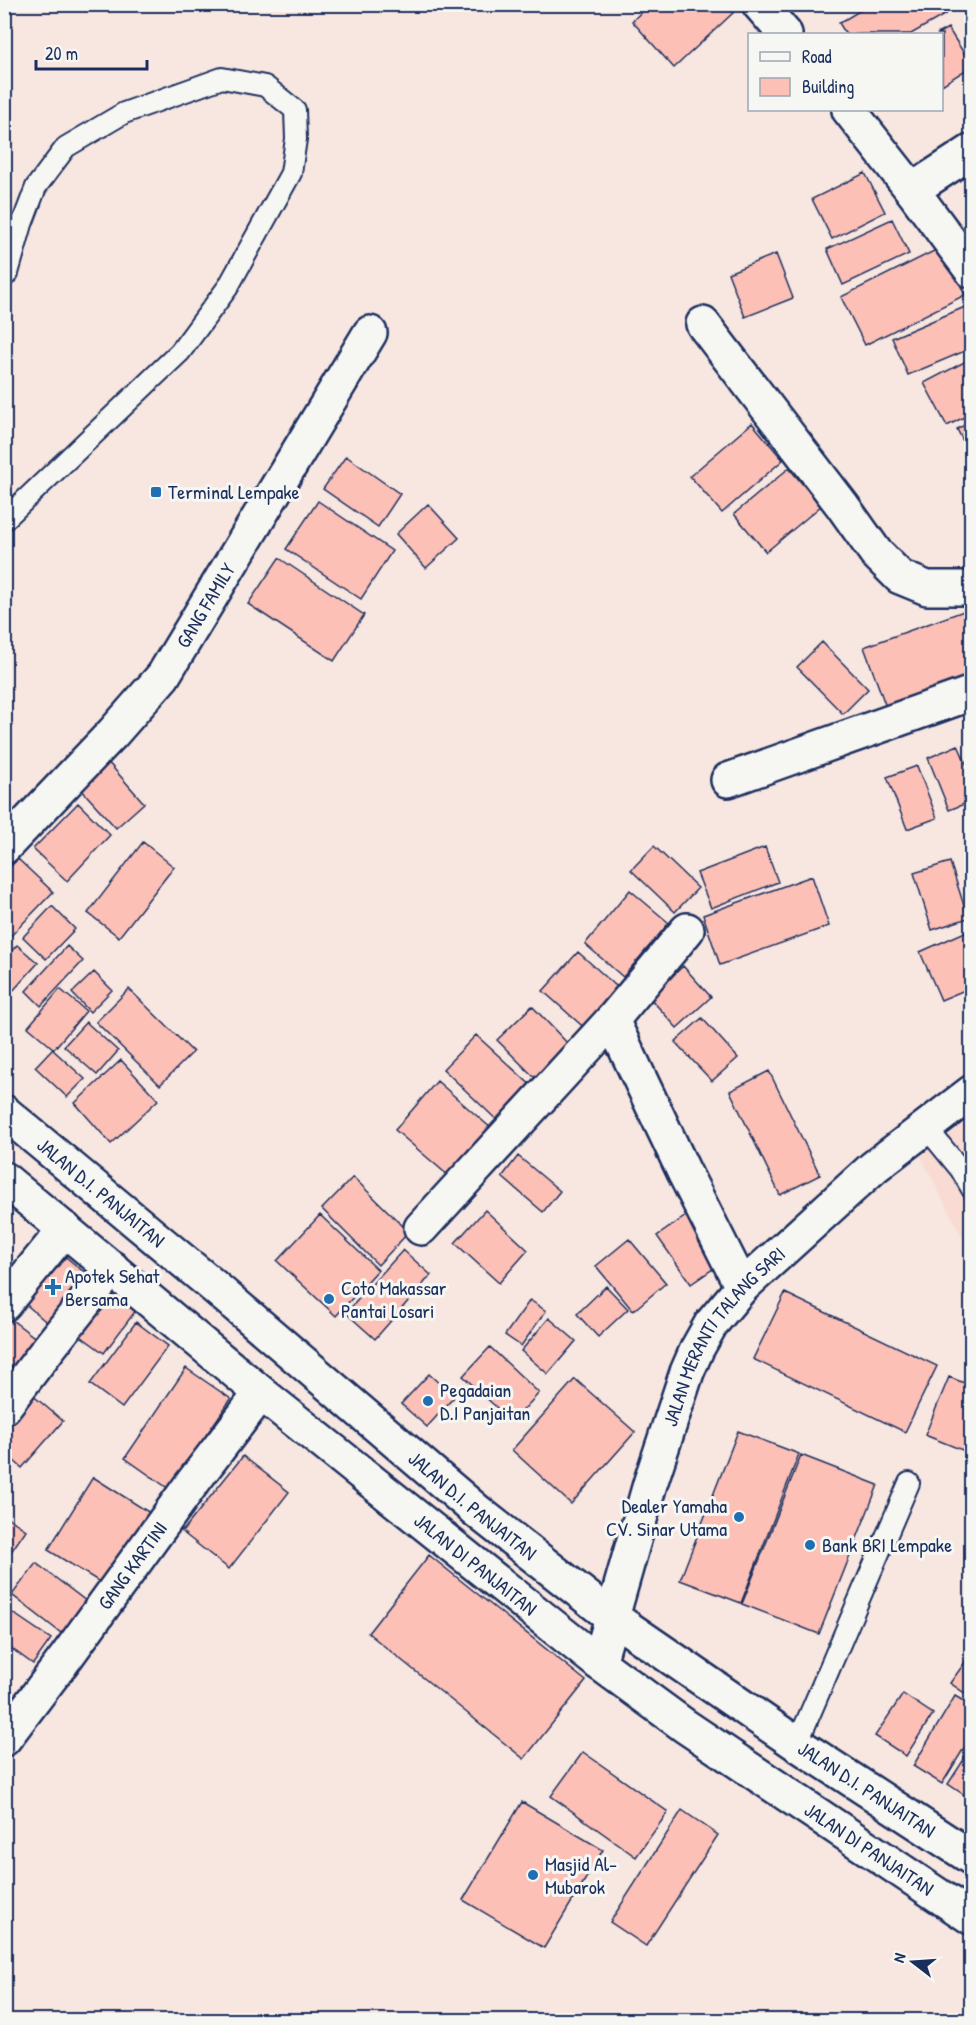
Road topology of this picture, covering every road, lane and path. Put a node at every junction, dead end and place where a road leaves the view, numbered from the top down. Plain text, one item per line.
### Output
1 (759, 4) edge
2 (784, 33) edge
3 (850, 111) edge
4 (972, 151) edge
5 (912, 190) junction
6 (972, 271) edge
7 (4, 277) edge
8 (703, 324) dead end
9 (370, 333) dead end
10 (4, 520) edge
11 (972, 588) edge
12 (972, 693) edge
13 (728, 780) dead end
14 (4, 847) edge
15 (687, 930) dead end
16 (612, 1020) junction
17 (972, 1092) edge
18 (4, 1113) edge
19 (925, 1126) junction
20 (31, 1135) junction
21 (4, 1165) edge
22 (4, 1179) edge
23 (972, 1190) edge
24 (422, 1227) dead end
25 (65, 1229) junction
26 (112, 1268) junction
27 (742, 1287) junction
28 (4, 1304) edge
29 (261, 1393) junction
30 (4, 1407) edge
31 (909, 1483) dead end
32 (612, 1617) junction
33 (599, 1663) junction
34 (4, 1740) edge
35 (797, 1744) junction
36 (972, 1858) edge
37 (972, 1918) edge

1 - 2 main road
3 - 5 main road
4 - 5 main road
5 - 6 main road
7 - 10 lane
8 - 11 main road
9 - 14 main road, GANG FAMILY
12 - 13 main road
15 - 16 main road
16 - 24 main road
16 - 27 main road
17 - 19 main road, JALAN MERANTI TALANG SARI
18 - 20 main road, JALAN D.I. PANJAITAN
19 - 23 lane
19 - 27 main road, JALAN MERANTI TALANG SARI
20 - 21 main road
20 - 32 main road, JALAN D.I. PANJAITAN
22 - 25 main road, JALAN DI PANJAITAN
25 - 26 main road, JALAN DI PANJAITAN
25 - 28 main road
26 - 29 main road, JALAN DI PANJAITAN
26 - 30 main road
27 - 32 main road, JALAN MERANTI TALANG SARI
29 - 33 main road, JALAN DI PANJAITAN
29 - 34 main road, GANG KARTINI
31 - 35 lane
32 - 33 main road, JALAN MERANTI TALANG SARI
32 - 35 main road, JALAN D.I. PANJAITAN
33 - 37 main road, JALAN DI PANJAITAN
35 - 36 main road, JALAN D.I. PANJAITAN

